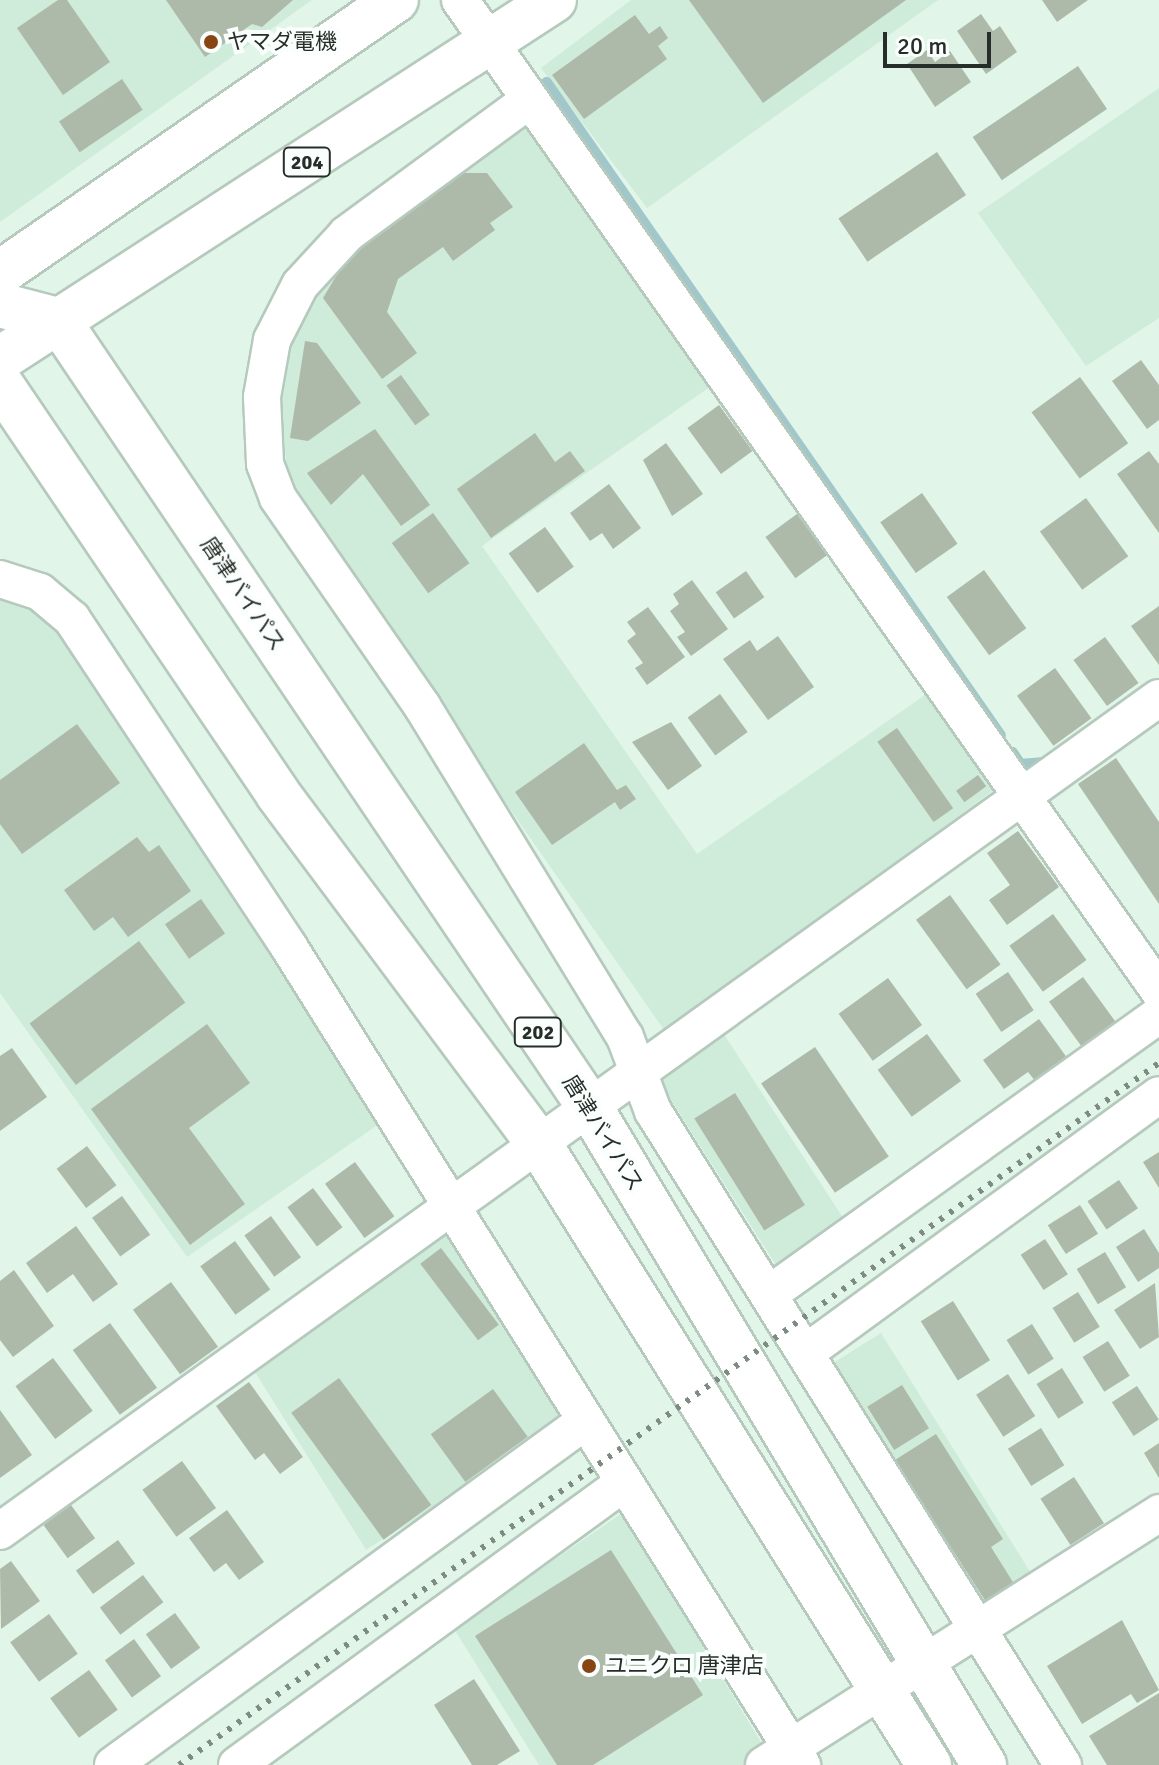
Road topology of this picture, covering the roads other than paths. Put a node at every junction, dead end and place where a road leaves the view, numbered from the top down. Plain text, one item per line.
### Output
1 (396, 0) edge
2 (460, 0) edge
3 (554, 0) edge
4 (490, 46) junction
5 (528, 101) junction
6 (0, 273) edge
7 (0, 305) edge
8 (58, 320) junction
9 (0, 359) edge
10 (0, 383) edge
11 (0, 579) edge
12 (1159, 698) edge
13 (1020, 795) junction
14 (1159, 991) edge
15 (1159, 1015) edge
16 (641, 1072) junction
17 (1159, 1095) edge
18 (591, 1109) junction
19 (541, 1147) junction
20 (450, 1210) junction
21 (772, 1292) junction
22 (808, 1351) junction
23 (584, 1422) junction
24 (623, 1484) junction
25 (1159, 1513) edge
26 (2, 1527) edge
27 (978, 1625) junction
28 (920, 1663) junction
29 (881, 1688) junction
30 (785, 1760) edge
31 (113, 1765) edge
32 (237, 1765) edge
33 (929, 1765) edge
34 (984, 1765) edge
35 (1063, 1765) edge

1 - 6 highway
2 - 4 street
3 - 4 highway, 204
4 - 5 street
4 - 8 highway, 204
5 - 13 street
5 - 16 street
7 - 8 highway
8 - 9 highway
8 - 18 highway, 唐津バイパス / 202
10 - 19 highway
11 - 20 street
12 - 13 street
13 - 14 street
13 - 16 street
15 - 21 street
16 - 18 street
16 - 21 street
17 - 22 street
18 - 19 street
18 - 28 highway, 唐津バイパス / 202
19 - 20 street
19 - 29 highway
20 - 23 street
20 - 26 street
21 - 22 street
22 - 27 street
23 - 24 street
23 - 31 street
24 - 30 street
24 - 32 street
25 - 27 street
27 - 28 street
27 - 35 street
28 - 29 street
28 - 34 highway, 唐津バイパス / 202
29 - 30 street
29 - 33 highway

